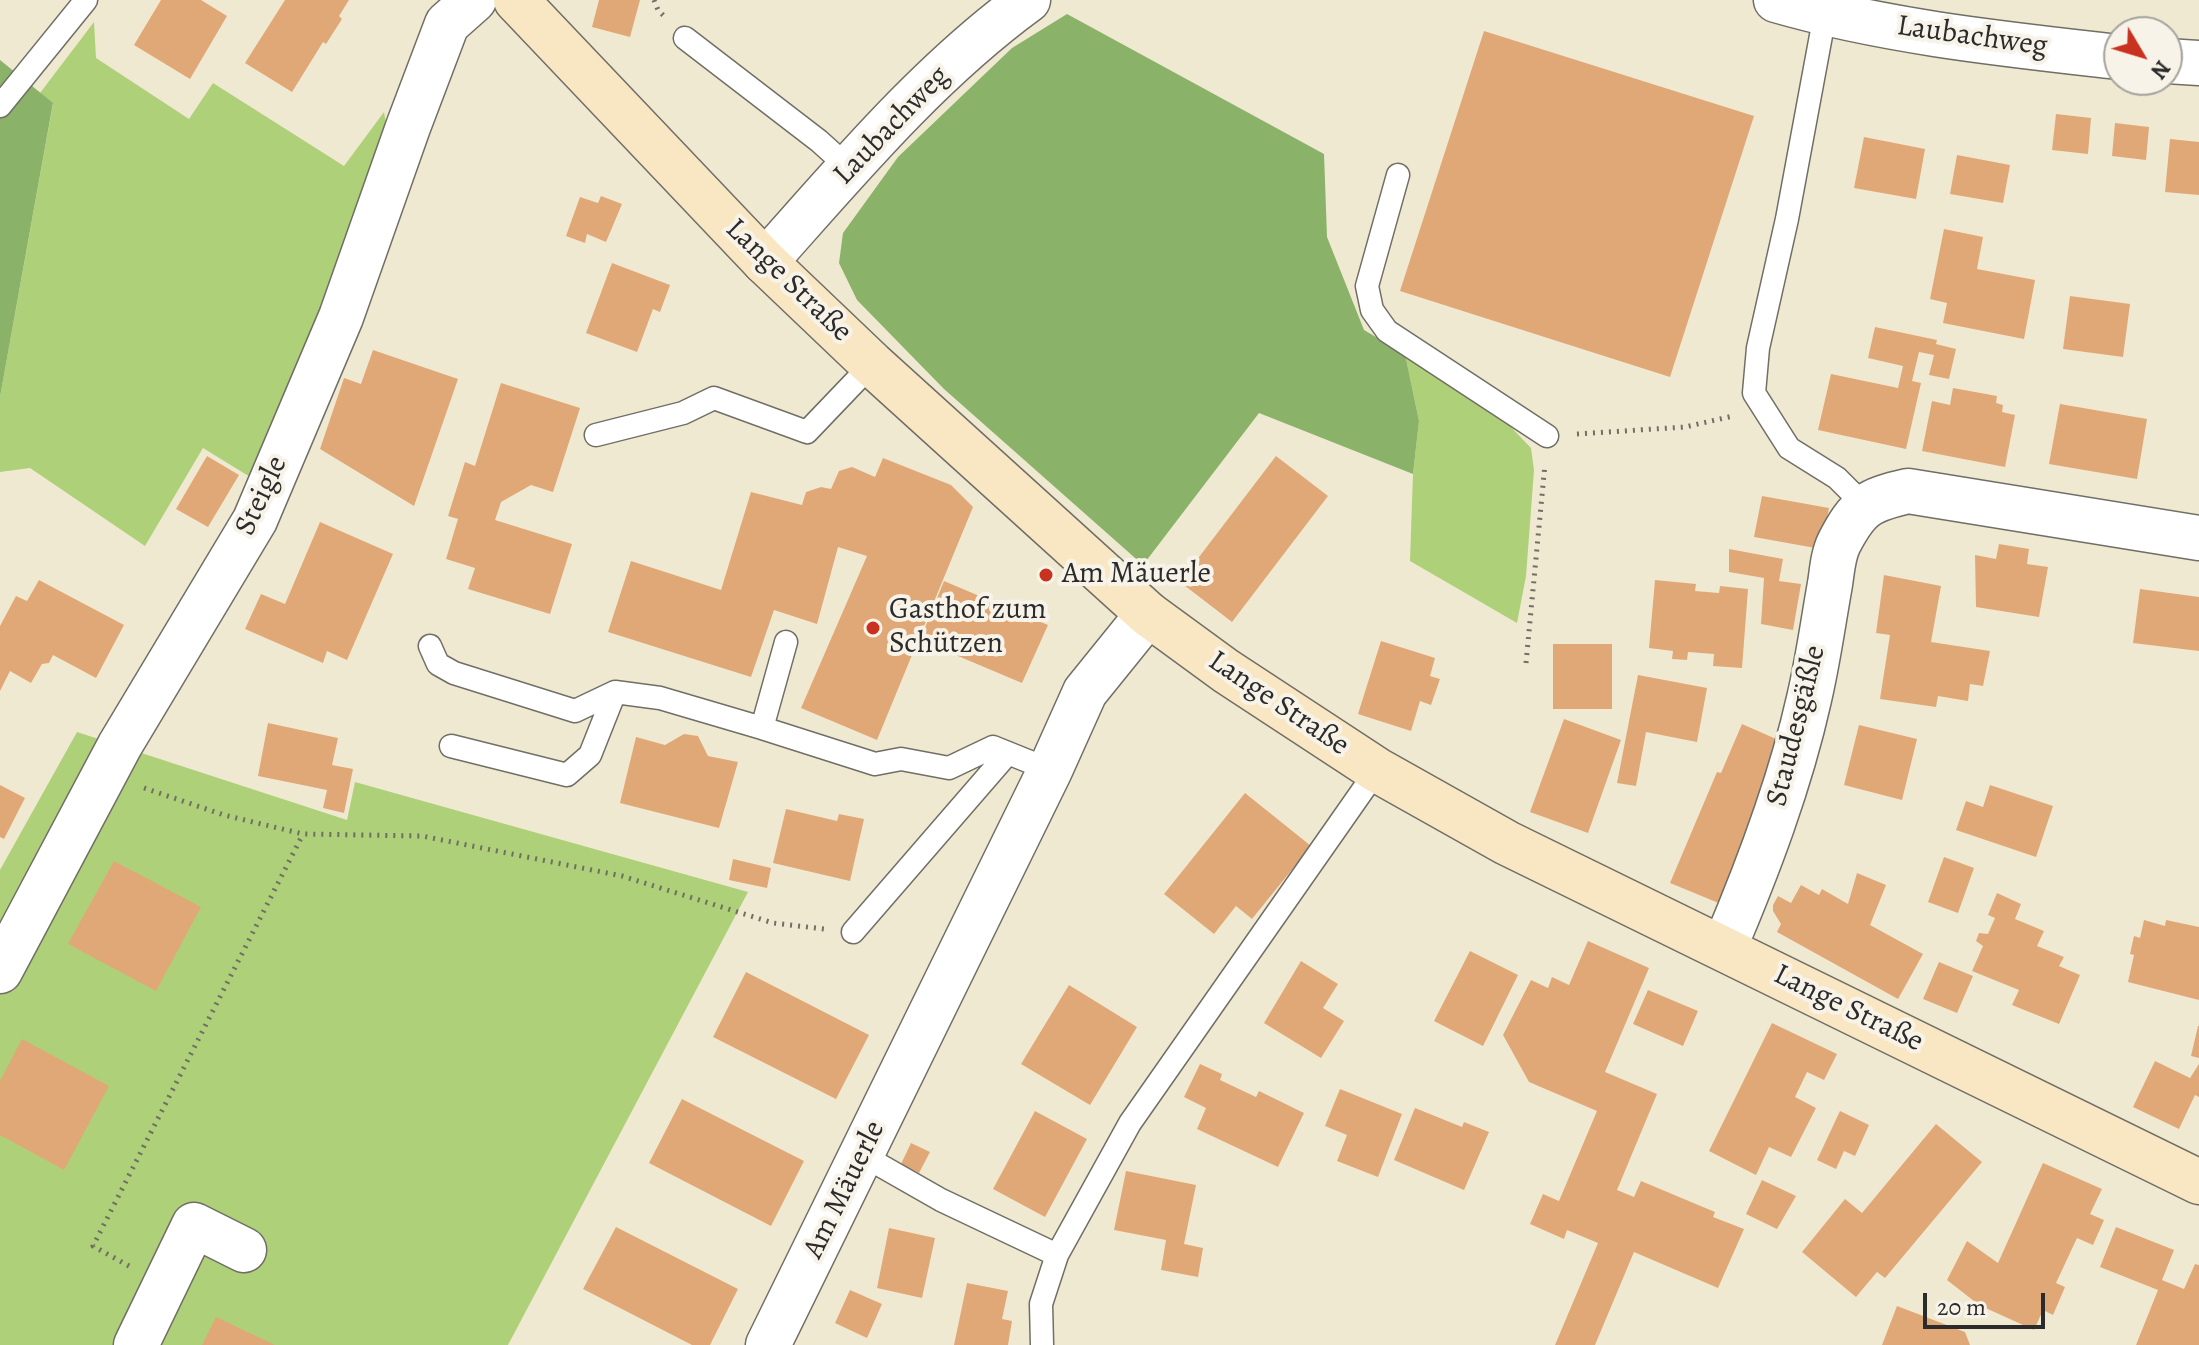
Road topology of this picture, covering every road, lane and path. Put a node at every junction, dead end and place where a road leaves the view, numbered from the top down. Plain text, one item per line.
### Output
1 (86, 0) edge
2 (474, 0) edge
3 (516, 0) edge
4 (1028, 0) edge
5 (1776, 0) edge
6 (1825, 14) junction
7 (685, 38) dead end
8 (2103, 55) edge
9 (0, 106) edge
10 (849, 168) junction
11 (1398, 175) dead end
12 (765, 262) junction
13 (872, 364) junction
14 (1764, 410) junction
15 (596, 435) dead end
16 (1547, 436) junction
17 (1864, 505) junction
18 (2199, 538) edge
19 (1148, 614) junction
20 (786, 642) dead end
21 (430, 646) dead end
22 (1526, 663) dead end
23 (615, 692) junction
24 (762, 728) junction
25 (451, 746) dead end
26 (1008, 753) junction
27 (107, 770) junction
28 (1050, 770) junction
29 (1377, 770) junction
30 (303, 834) junction
31 (853, 932) joint
32 (1724, 948) junction
33 (0, 971) edge
34 (862, 1155) junction
35 (2199, 1182) edge
36 (244, 1250) dead end
37 (1057, 1255) junction
38 (164, 1286) junction
39 (136, 1345) edge
40 (768, 1345) edge
41 (1042, 1345) edge

1 - 9 lane
2 - 27 street, Steigle
3 - 12 street, Lange Straße
4 - 10 street, Laubachweg
5 - 6 street, Laubachweg
6 - 8 street, Laubachweg
6 - 14 lane
7 - 10 lane
10 - 12 street, Laubachweg
11 - 16 lane
12 - 13 street, Lange Straße
13 - 15 lane
13 - 19 street, Lange Straße
14 - 16 path
14 - 17 lane
16 - 22 path
17 - 18 street
17 - 32 street, Staudesgäßle
19 - 28 street, Am Mäuerle
19 - 29 street, Lange Straße
20 - 24 lane
21 - 23 lane
23 - 24 lane
23 - 25 lane
24 - 26 lane
26 - 28 lane
26 - 31 lane
27 - 30 path
27 - 33 street, Steigle
28 - 34 street, Am Mäuerle
29 - 32 street, Lange Straße
29 - 37 lane
30 - 31 path
30 - 38 path
32 - 35 street, Lange Straße
34 - 37 lane
34 - 40 street, Am Mäuerle
36 - 38 street
37 - 41 lane
38 - 39 street

